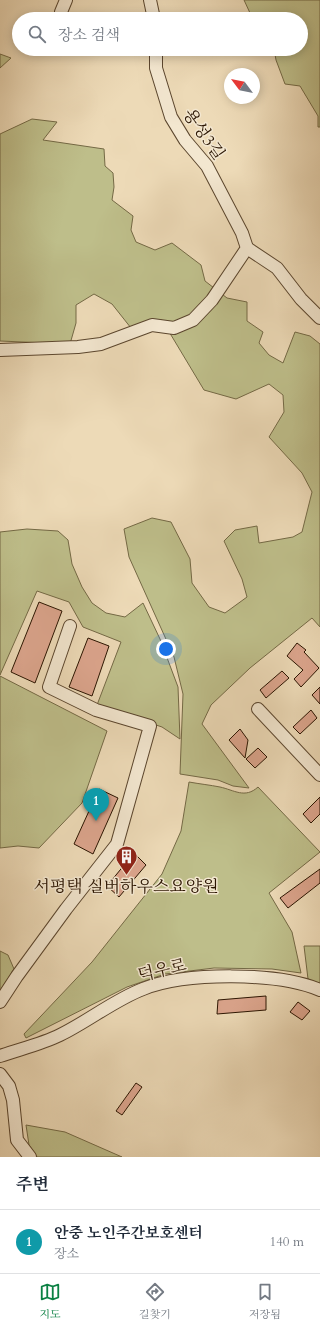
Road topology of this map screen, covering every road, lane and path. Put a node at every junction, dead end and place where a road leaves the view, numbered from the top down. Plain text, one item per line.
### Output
1 (66, 0) edge
2 (150, 0) edge
3 (62, 12) dead end
4 (153, 12) edge
5 (156, 56) edge
6 (247, 248) junction
7 (320, 318) edge
8 (0, 350) edge
9 (70, 626) dead end
10 (258, 709) dead end
11 (320, 775) edge
12 (320, 990) edge
13 (0, 1002) edge
14 (0, 1056) edge
15 (0, 1074) edge
16 (30, 1157) edge

1 - 3 street
2 - 4 street
5 - 6 street, 용성3길
6 - 7 street
6 - 8 street
9 - 13 street
10 - 11 street
12 - 14 street, 덕우로
15 - 16 street

